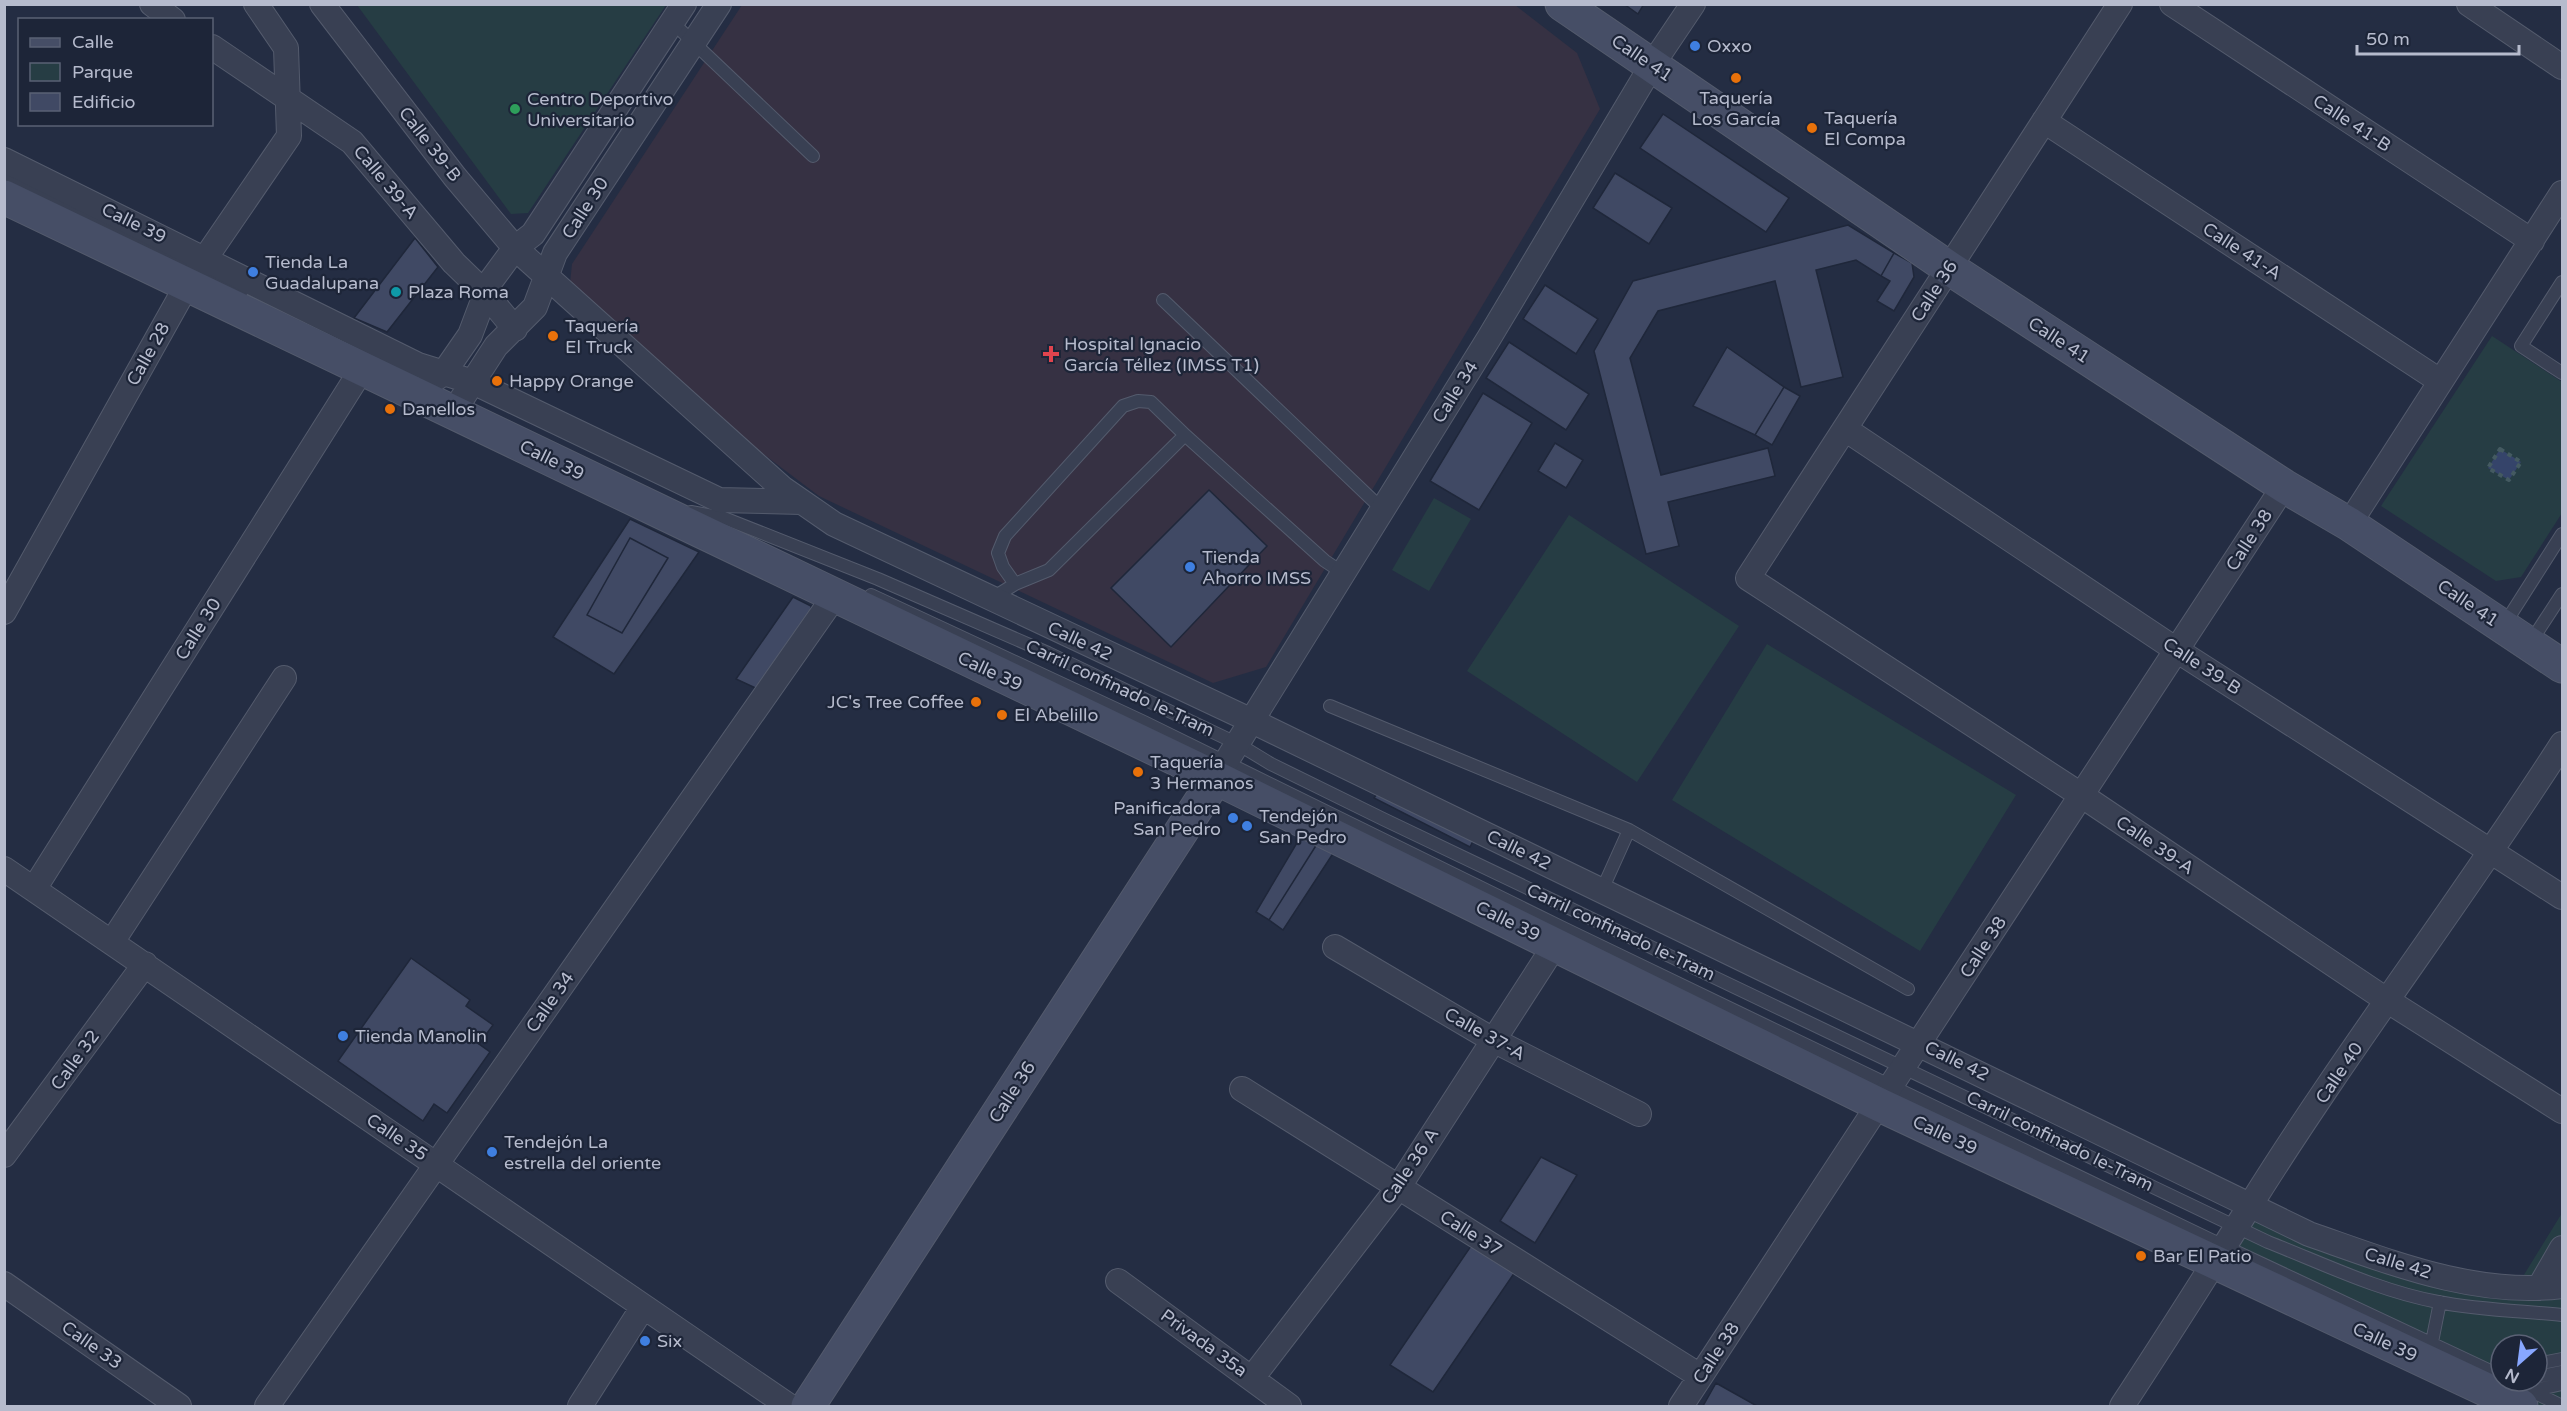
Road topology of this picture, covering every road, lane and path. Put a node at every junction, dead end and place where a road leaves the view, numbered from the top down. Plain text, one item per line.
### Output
1 (152, 4) edge
2 (256, 4) edge
3 (322, 4) edge
4 (719, 4) edge
5 (1562, 4) edge
6 (1693, 4) edge
7 (2120, 4) edge
8 (2172, 4) edge
9 (2472, 5) edge
10 (679, 14) edge
11 (170, 18) edge
12 (694, 42) junction
13 (213, 48) edge
14 (1652, 65) junction
15 (2562, 68) edge
16 (287, 100) junction
17 (2044, 121) junction
18 (813, 156) dead end
19 (4, 160) edge
20 (4, 178) edge
21 (2562, 193) edge
22 (4, 197) edge
23 (2532, 241) junction
24 (514, 248) junction
25 (1950, 268) junction
26 (196, 271) junction
27 (546, 276) junction
28 (2562, 282) edge
29 (486, 294) junction
30 (1163, 300) dead end
31 (258, 301) dead end
32 (515, 329) junction
33 (362, 362) junction
34 (2562, 373) edge
35 (2440, 381) junction
36 (447, 392) junction
37 (1845, 429) junction
38 (1185, 435) junction
39 (2509, 480) joint
40 (2284, 486) junction
41 (669, 501) dead end
42 (802, 502) junction
43 (1383, 510) junction
44 (690, 512) junction
45 (2349, 524) junction
46 (2562, 534) edge
47 (808, 566) dead end
48 (1343, 573) junction
49 (1748, 578) joint
50 (1015, 584) junction
51 (848, 594) junction
52 (990, 599) junction
53 (2561, 599) edge
54 (4, 612) edge
55 (2503, 626) junction
56 (2530, 644) junction
57 (2178, 651) junction
58 (2562, 666) edge
59 (284, 678) dead end
60 (1330, 706) dead end
61 (1252, 721) junction
62 (2562, 744) edge
63 (1227, 761) junction
64 (2081, 795) junction
65 (1629, 830) junction
66 (2494, 851) junction
67 (4, 869) edge
68 (34, 889) junction
69 (1602, 890) junction
70 (2562, 897) edge
71 (112, 942) junction
72 (1555, 945) junction
73 (1335, 947) dead end
74 (144, 964) junction
75 (1908, 989) dead end
76 (2388, 1001) junction
77 (1493, 1040) junction
78 (1921, 1044) junction
79 (1892, 1086) junction
80 (1242, 1089) dead end
81 (2562, 1111) edge
82 (1639, 1114) dead end
83 (4, 1155) edge
84 (436, 1165) junction
85 (1398, 1188) junction
86 (2250, 1204) junction
87 (2227, 1245) junction
88 (2562, 1248) edge
89 (1118, 1281) dead end
90 (4, 1284) edge
91 (2551, 1287) edge
92 (2440, 1302) junction
93 (644, 1307) junction
94 (2562, 1313) edge
95 (2432, 1342) junction
96 (2489, 1369) edge
97 (2489, 1373) edge
98 (1700, 1376) junction
99 (1252, 1378) junction
100 (2531, 1393) edge
101 (2540, 1393) edge
102 (2562, 1397) edge
103 (179, 1407) edge
104 (267, 1407) edge
105 (580, 1407) edge
106 (789, 1407) edge
107 (808, 1407) edge
108 (1289, 1407) edge
109 (1681, 1407) edge
110 (2122, 1407) edge
111 (2562, 1407) edge

1 - 11 street
2 - 16 street, Calle 28
3 - 24 street, Calle 39-B
4 - 12 street, Calle 30
5 - 14 main road, Calle 41
6 - 14 street, Calle 34
7 - 17 street, Calle 36
8 - 23 street, Calle 41-B
9 - 15 street
10 - 12 lane
10 - 24 street, Calle 30
12 - 18 lane
12 - 27 street, Calle 30
13 - 16 street, Calle 39-A
14 - 25 main road, Calle 41
14 - 43 street, Calle 34
16 - 26 street, Calle 28
16 - 29 street, Calle 39-A
17 - 25 street, Calle 36
17 - 35 street, Calle 41-A
19 - 26 street, Calle 39
20 - 26 lane
21 - 23 street
22 - 26 main road, Calle 39
23 - 35 street
24 - 27 street, Calle 39-B
24 - 29 street, Calle 30
25 - 37 street, Calle 36
25 - 40 main road, Calle 41
26 - 31 lane
26 - 33 main road, Calle 39
26 - 36 street, Calle 39
26 - 54 street, Calle 28
27 - 32 street, Calle 30
27 - 42 street, Calle 42
28 - 34 lane
29 - 32 street, Calle 39-A
29 - 36 street, Calle 30
30 - 43 lane
32 - 36 street, Calle 30
33 - 36 main road, Calle 39
33 - 68 street, Calle 30
35 - 45 street
36 - 42 street
36 - 51 main road, Calle 39
37 - 49 street, Calle 36
37 - 57 street, Calle 39-B
38 - 48 lane
38 - 50 lane
38 - 50 lane
39 - 39 path
40 - 45 main road, Calle 41
40 - 57 street, Calle 38
41 - 44 lane, Carril confinado Ie-Tram
42 - 52 street, Calle 42
43 - 48 street, Calle 34
44 - 47 lane, Carril confinado Ie-Tram
44 - 63 lane, Carril confinado Ie-Tram
45 - 55 main road, Calle 41
46 - 55 lane
48 - 61 street, Calle 34
49 - 64 street, Calle 39-A
50 - 52 lane
51 - 63 main road, Calle 39
51 - 84 street, Calle 34
52 - 61 street, Calle 42
53 - 56 lane
55 - 56 main road, Calle 41
56 - 58 main road, Calle 41
57 - 64 street, Calle 38
57 - 66 street, Calle 39-B
59 - 71 street
60 - 65 lane
61 - 63 street, Calle 34
61 - 69 street, Calle 42
62 - 66 street, Calle 40
63 - 72 main road, Calle 39
63 - 79 lane, Carril confinado Ie-Tram
63 - 79 lane, Carril confinado Ie-Tram
63 - 107 main road, Calle 36
64 - 76 street, Calle 39-A
64 - 78 street, Calle 38
65 - 69 lane
65 - 75 lane
66 - 70 street, Calle 39-B
66 - 76 street, Calle 40
67 - 68 street, Calle 35
68 - 71 street, Calle 35
69 - 78 street, Calle 42
71 - 74 street, Calle 35
72 - 77 street, Calle 36 A
72 - 79 main road, Calle 39
73 - 77 street, Calle 37-A
74 - 83 street, Calle 32
74 - 84 street, Calle 35
76 - 81 street, Calle 39-A
76 - 86 street, Calle 40
77 - 82 street, Calle 37-A
77 - 85 street, Calle 36 A
78 - 79 street, Calle 38
78 - 86 street, Calle 42
79 - 87 main road, Calle 39
79 - 87 lane, Carril confinado Ie-Tram
79 - 98 street, Calle 38
80 - 85 street, Calle 37
84 - 93 street, Calle 35
84 - 104 street, Calle 34
85 - 98 street, Calle 37
85 - 99 street, Calle 36 A
86 - 87 street, Calle 40
86 - 91 street, Calle 42
87 - 92 lane, Carril confinado Ie-Tram
87 - 95 lane, Carril confinado Ie-Tram
87 - 97 main road, Calle 39
87 - 110 street, Calle 40
88 - 91 street
89 - 99 street, Privada 35a
90 - 103 street, Calle 33
92 - 94 lane, Carril confinado Ie-Tram
92 - 95 lane
93 - 105 street
93 - 106 street, Calle 35
95 - 96 lane, Carril confinado Ie-Tram
98 - 109 street, Calle 38
99 - 108 street, Privada 35a
100 - 111 lane
101 - 102 lane

